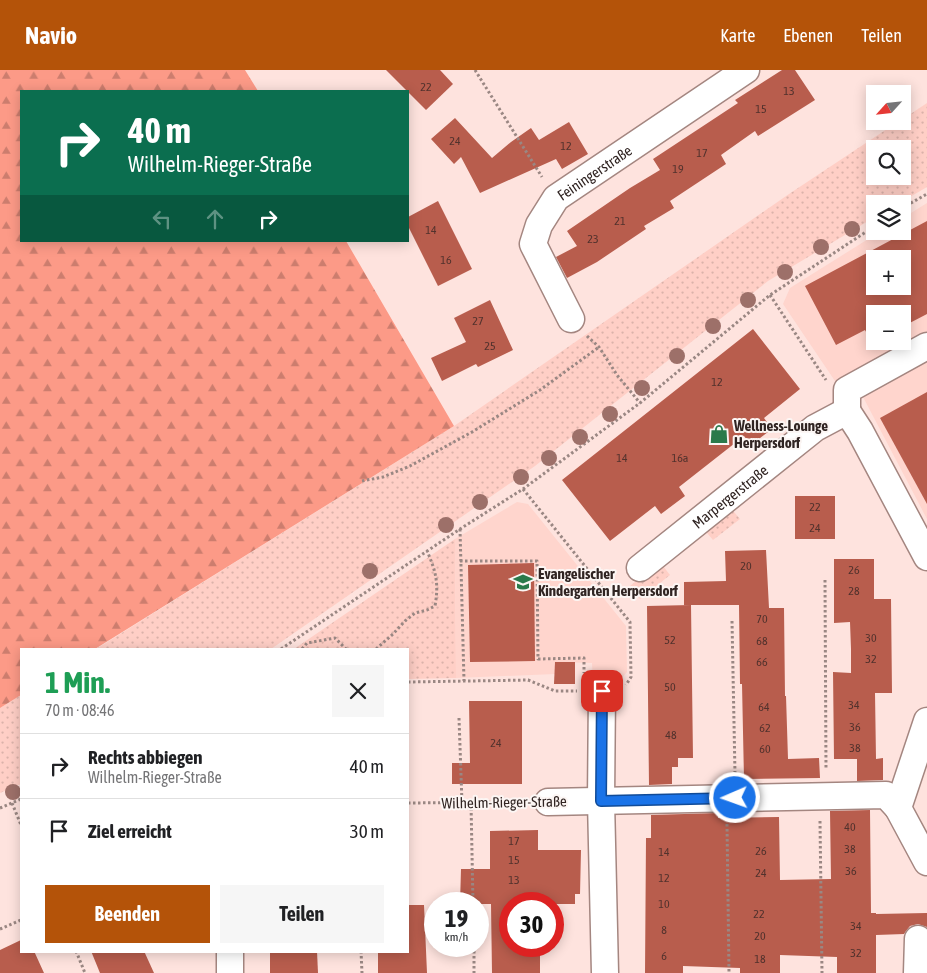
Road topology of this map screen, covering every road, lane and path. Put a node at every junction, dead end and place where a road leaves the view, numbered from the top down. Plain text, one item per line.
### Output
1 (475, 70) edge
2 (746, 70) edge
3 (927, 194) edge
4 (556, 198) junction
5 (911, 203) edge
6 (866, 232) edge
7 (770, 295) junction
8 (571, 319) joint
9 (927, 346) edge
10 (599, 347) junction
11 (640, 403) junction
12 (848, 411) junction
13 (362, 481) dead end
14 (523, 489) junction
15 (460, 529) junction
16 (427, 551) junction
17 (927, 557) edge
18 (460, 561) junction
19 (640, 568) dead end
20 (825, 580) dead end
21 (732, 620) dead end
22 (380, 647) edge
23 (282, 648) edge
24 (303, 648) edge
25 (345, 648) edge
26 (464, 681) junction
27 (409, 682) edge
28 (593, 691) junction
29 (459, 718) dead end
30 (927, 721) edge
31 (823, 796) junction
32 (731, 798) junction
33 (20, 799) edge
34 (601, 801) junction
35 (471, 802) junction
36 (548, 802) joint
37 (12, 803) junction
38 (462, 803) junction
39 (409, 804) edge
40 (0, 808) edge
41 (898, 808) junction
42 (20, 823) edge
43 (927, 862) edge
44 (473, 892) edge
45 (20, 920) edge
46 (0, 929) edge
47 (918, 939) dead end
48 (77, 953) edge
49 (230, 953) edge
50 (361, 953) edge
51 (474, 957) edge
52 (85, 973) edge
53 (230, 973) edge
54 (362, 973) edge
55 (474, 973) edge
56 (605, 973) edge
57 (729, 973) edge
58 (822, 973) edge
59 (917, 973) edge

1 - 4 path
2 - 4 street, Feiningerstraße
3 - 5 path
4 - 8 street, Feiningerstraße
6 - 7 path
7 - 11 path
7 - 12 path
8 - 10 path
9 - 12 street
10 - 11 path
10 - 13 path
11 - 14 path
12 - 17 street
12 - 19 street, Marpergerstraße
14 - 15 path
14 - 28 path
15 - 16 path
15 - 18 path
16 - 22 path
16 - 23 path
18 - 26 path
18 - 28 path
20 - 31 path
21 - 32 path
24 - 25 path
26 - 27 path
26 - 28 path
28 - 34 street
29 - 38 path
30 - 41 street
31 - 32 street, Wilhelm-Rieger-Straße
31 - 41 street, Wilhelm-Rieger-Straße
31 - 58 path
32 - 34 street, Wilhelm-Rieger-Straße
32 - 57 path
33 - 37 path
34 - 36 street, Wilhelm-Rieger-Straße
34 - 56 street
35 - 36 path, Wilhelm-Rieger-Straße
35 - 38 path, Wilhelm-Rieger-Straße
35 - 44 path
37 - 40 path
37 - 42 path
38 - 39 path, Wilhelm-Rieger-Straße
41 - 43 street
45 - 46 path
47 - 59 street
48 - 52 path
49 - 53 street
50 - 54 path
51 - 55 path

